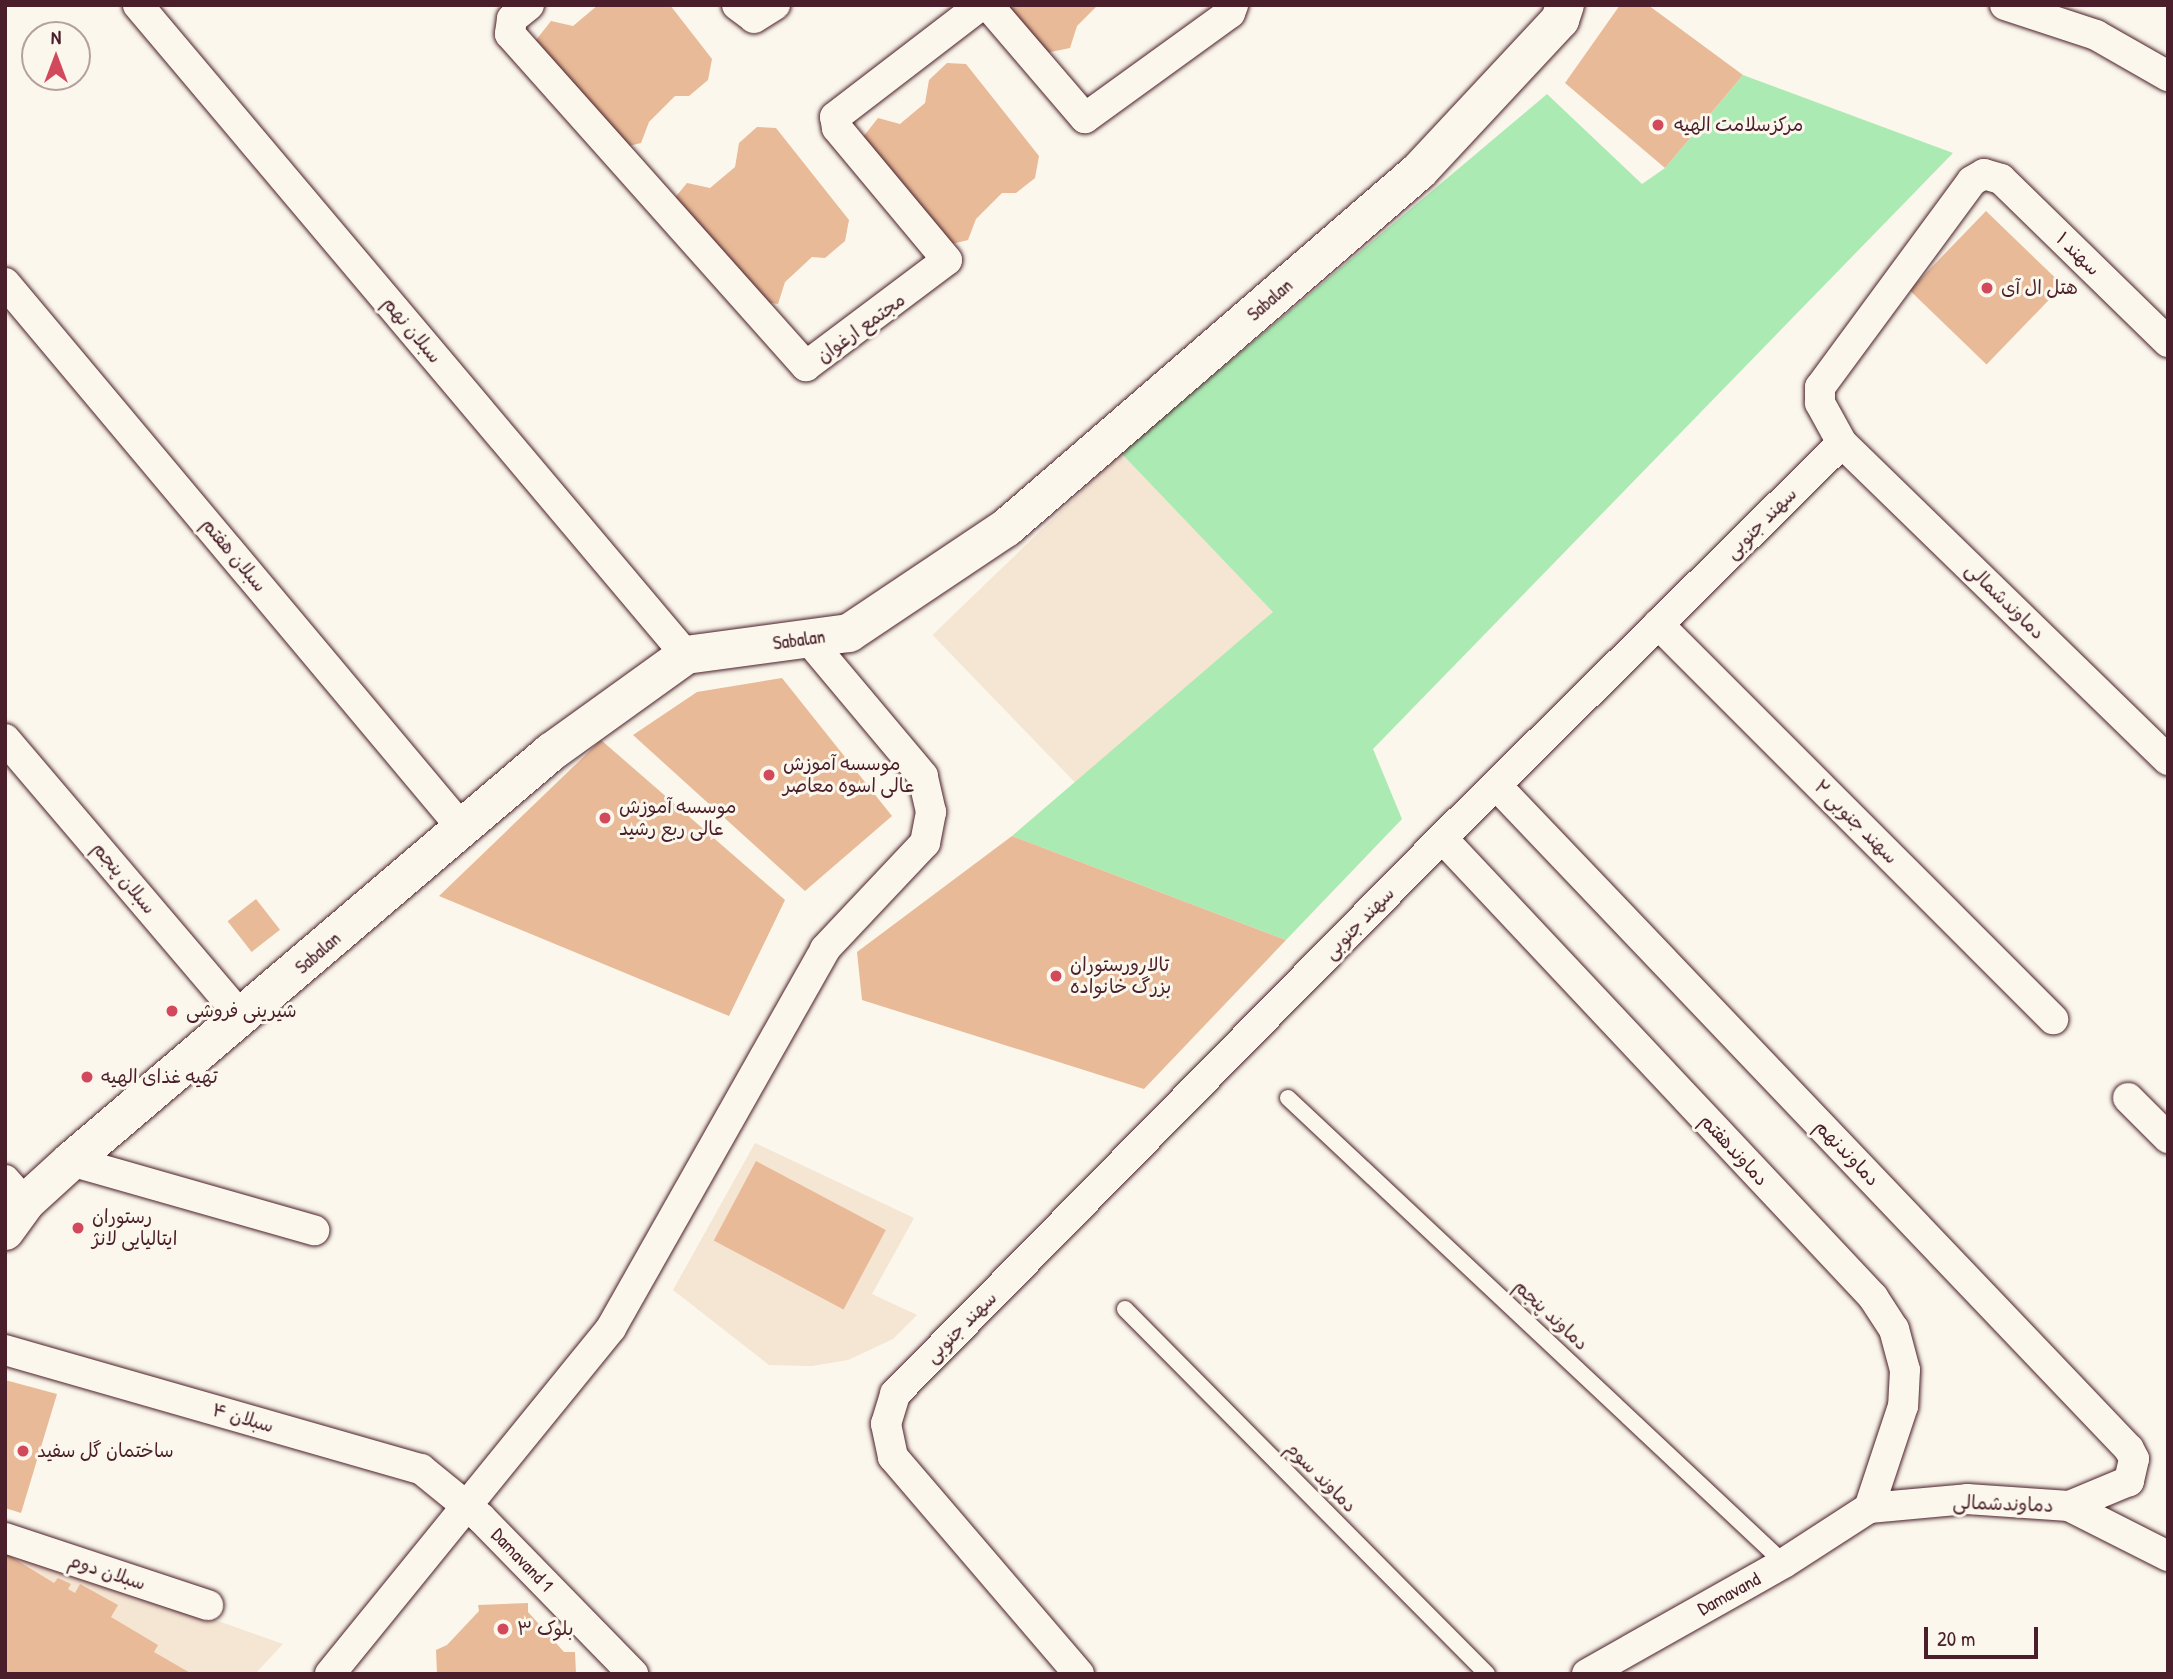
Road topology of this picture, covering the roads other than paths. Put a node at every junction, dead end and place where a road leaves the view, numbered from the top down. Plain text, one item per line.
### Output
1 (138, 5) edge
2 (529, 5) edge
3 (737, 5) edge
4 (775, 5) edge
5 (981, 5) edge
6 (988, 5) edge
7 (1233, 5) edge
8 (1565, 5) edge
9 (2005, 5) edge
10 (2168, 76) edge
11 (5, 283) edge
12 (2168, 342) edge
13 (1842, 443) junction
14 (1658, 624) junction
15 (808, 639) junction
16 (686, 655) junction
17 (5, 739) edge
18 (2168, 760) edge
19 (1496, 785) junction
20 (462, 828) junction
21 (1442, 838) junction
22 (242, 1017) junction
23 (2053, 1019) dead end
24 (1288, 1098) dead end
25 (2128, 1098) dead end
26 (2168, 1138) edge
27 (71, 1161) junction
28 (12, 1205) edge
29 (314, 1230) dead end
30 (1125, 1309) dead end
31 (5, 1350) edge
32 (2069, 1506) junction
33 (468, 1508) junction
34 (1869, 1508) junction
35 (5, 1538) edge
36 (2168, 1556) edge
37 (1784, 1563) junction
38 (208, 1605) dead end
39 (330, 1674) edge
40 (633, 1674) edge
41 (1079, 1674) edge
42 (1487, 1674) edge
43 (1587, 1674) edge

1 - 16 street, سبلان نهم
2 - 5 street, مجتمع ارغوان
3 - 4 street
6 - 7 street
8 - 15 street, Sabalan
9 - 10 street
11 - 20 street, سبلان هفتم
12 - 13 street, سهند ۱
13 - 14 street, سهند جنوبی
13 - 18 street, دماوندشمالی
14 - 19 street, سهند جنوبی
14 - 23 street, سهند جنوبی ۲
15 - 16 street, Sabalan
15 - 33 street
16 - 20 street, Sabalan
17 - 22 street, سبلان پنجم
19 - 21 street, سهند جنوبی
19 - 32 street, دماوندنهم
20 - 22 street, Sabalan
21 - 34 street, دماوندهفتم
21 - 41 street, سهند جنوبی
22 - 27 street, Sabalan
24 - 37 lane, دماوند پنجم
25 - 26 street
27 - 28 street, Sabalan
27 - 29 street
30 - 42 lane, دماوند سوم
31 - 33 street, سبلان ۴
32 - 34 street, دماوندشمالی
32 - 36 street, دماوندشمالی
33 - 39 street
33 - 40 street, Damavand 1
34 - 37 street, Damavand
35 - 38 street, سبلان دوم
37 - 43 street, Damavand

